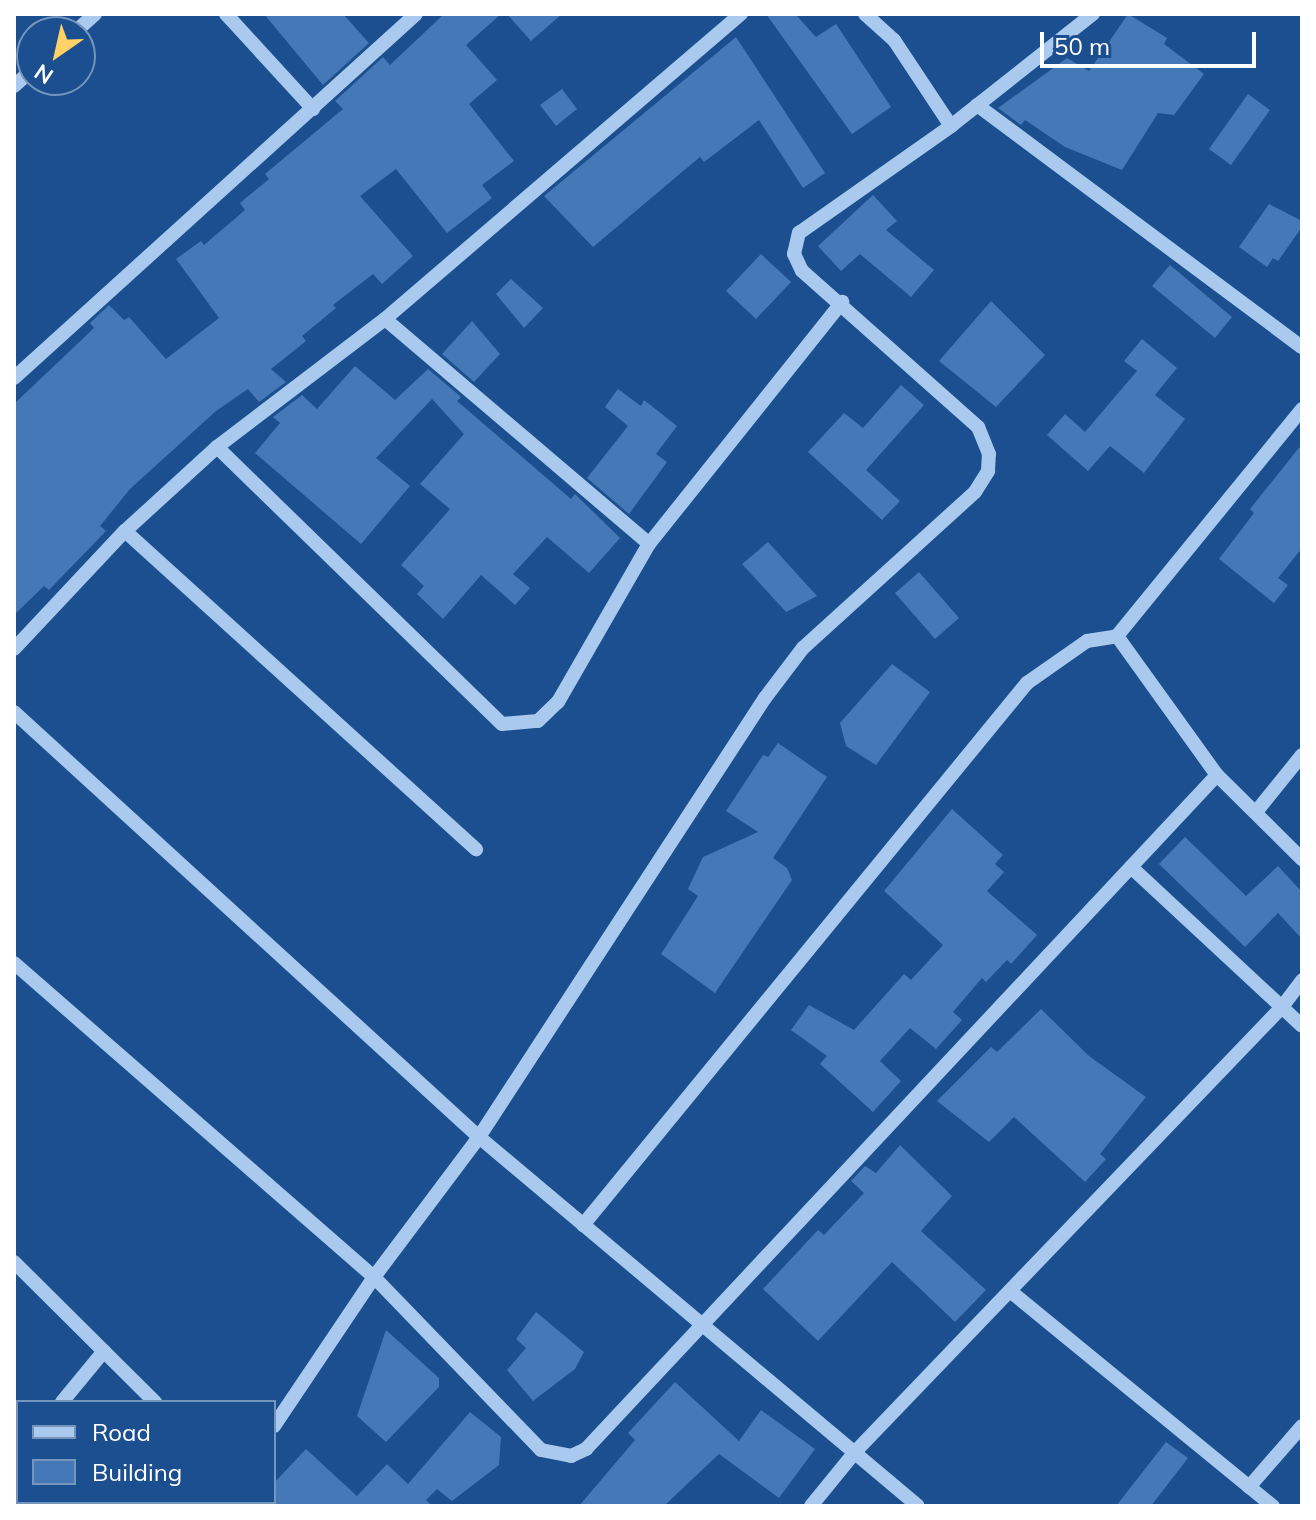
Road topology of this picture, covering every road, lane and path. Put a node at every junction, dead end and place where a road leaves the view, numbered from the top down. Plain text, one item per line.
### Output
1 (226, 14) edge
2 (416, 14) edge
3 (741, 14) edge
4 (865, 14) edge
5 (1093, 14) edge
6 (977, 105) junction
7 (313, 109) junction
8 (951, 126) junction
9 (842, 302) junction
10 (385, 319) junction
11 (1302, 347) edge
12 (14, 378) edge
13 (1302, 409) edge
14 (217, 447) junction
15 (125, 531) junction
16 (649, 544) junction
17 (1117, 636) junction
18 (14, 649) edge
19 (14, 712) edge
20 (1302, 755) edge
21 (1217, 775) junction
22 (1256, 812) junction
23 (476, 849) dead end
24 (1302, 859) edge
25 (1131, 867) junction
26 (14, 963) edge
27 (1302, 980) edge
28 (1282, 1007) junction
29 (1302, 1026) edge
30 (479, 1137) junction
31 (583, 1225) junction
32 (14, 1262) edge
33 (374, 1277) junction
34 (1010, 1291) junction
35 (703, 1325) junction
36 (104, 1351) junction
37 (64, 1400) edge
38 (153, 1400) edge
39 (276, 1423) edge
40 (1302, 1426) edge
41 (855, 1452) junction
42 (1249, 1487) junction
43 (811, 1506) edge
44 (918, 1506) edge
45 (1273, 1506) edge

1 - 7 street
2 - 7 street
3 - 10 street
4 - 8 street
5 - 6 street
6 - 8 street
6 - 11 street
7 - 12 street
8 - 9 street
9 - 16 street
9 - 30 street
10 - 14 street
10 - 16 street
13 - 17 street
14 - 15 street
14 - 16 street
15 - 18 street
15 - 23 street
17 - 21 street
17 - 31 street
19 - 30 street
20 - 22 street
21 - 22 street
21 - 25 street
22 - 24 street
25 - 28 street
25 - 35 street
26 - 33 street
27 - 28 street
28 - 29 street
28 - 34 street
30 - 31 street
30 - 33 street
31 - 35 street
32 - 36 street
33 - 35 street
33 - 39 street
34 - 41 street
34 - 42 street
35 - 41 street
36 - 37 street
36 - 38 street
40 - 42 street
41 - 43 street
41 - 44 street
42 - 45 street

